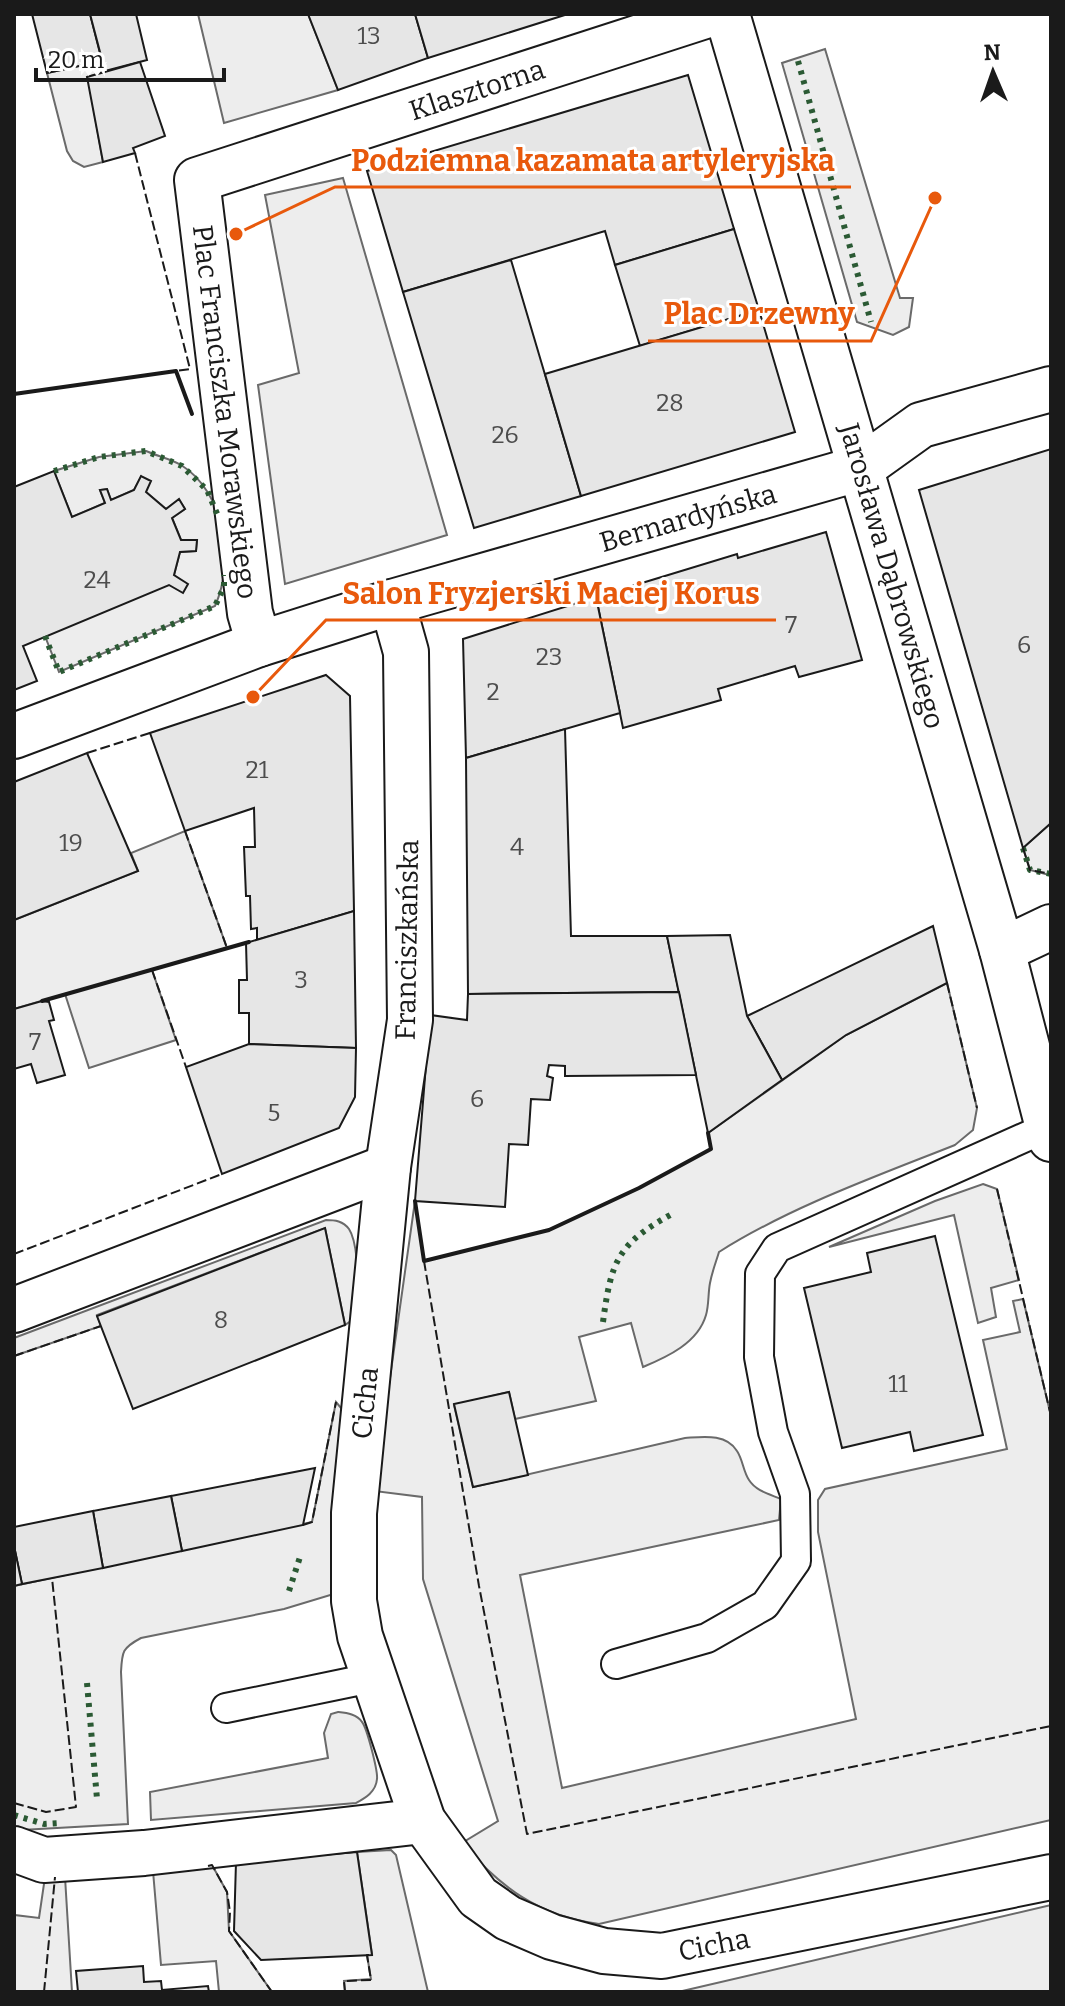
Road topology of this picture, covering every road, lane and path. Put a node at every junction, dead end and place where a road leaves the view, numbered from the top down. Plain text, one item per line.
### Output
1 (711, 14) edge
2 (727, 14) edge
3 (197, 180) joint
4 (1051, 389) edge
5 (861, 468) junction
6 (392, 602) junction
7 (259, 644) junction
8 (14, 736) edge
9 (1051, 927) edge
10 (1002, 950) junction
11 (1049, 1133) edge
12 (388, 1167) junction
13 (14, 1310) edge
14 (616, 1664) dead end
15 (376, 1677) junction
16 (226, 1708) dead end
17 (423, 1821) junction
18 (14, 1849) edge
19 (1051, 1877) edge

1 - 3 street, Klasztorna
2 - 5 street, Jarosława Dąbrowskiego
3 - 7 street, Plac Franciszka Morawskiego
4 - 5 street, Bernardyńska
5 - 6 street, Bernardyńska
5 - 10 street, Jarosława Dąbrowskiego
6 - 7 street, Bernardyńska
6 - 12 street, Franciszkańska
7 - 8 street, Bernardyńska
9 - 10 street
10 - 11 street, Jarosława Dąbrowskiego
11 - 14 lane
12 - 13 street
12 - 15 street, Cicha
15 - 16 lane
15 - 17 street, Cicha
17 - 18 street
17 - 19 street, Cicha

